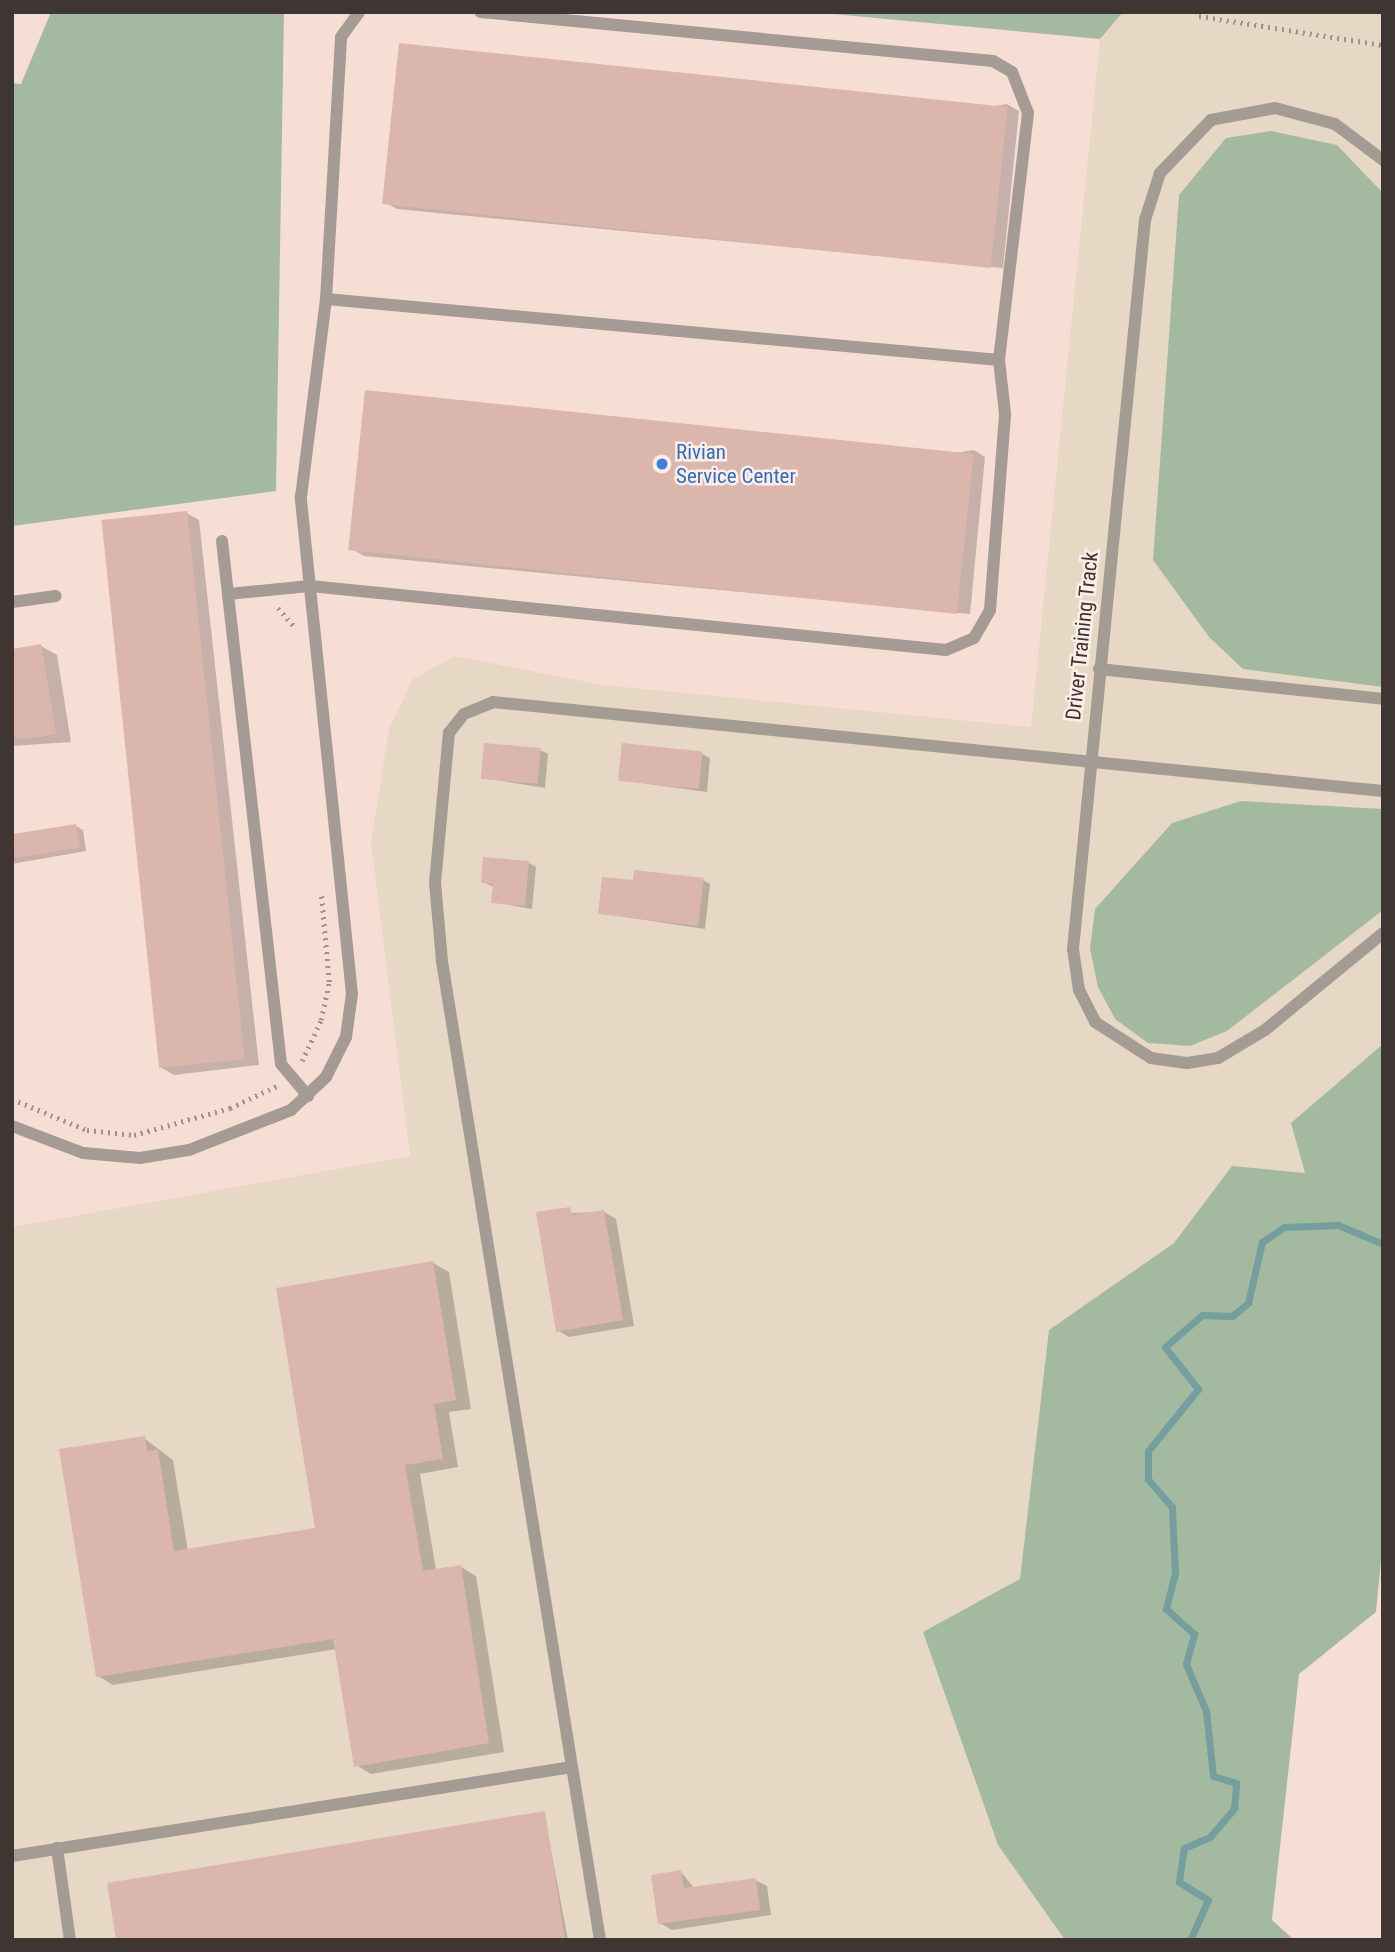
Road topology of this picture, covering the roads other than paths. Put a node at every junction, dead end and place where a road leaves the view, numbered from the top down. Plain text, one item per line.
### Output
1 (359, 12) edge
2 (480, 12) edge
3 (1383, 160) edge
4 (326, 299) junction
5 (999, 360) junction
6 (222, 541) dead end
7 (310, 586) junction
8 (228, 594) junction
9 (56, 596) dead end
10 (12, 602) edge
11 (1099, 668) junction
12 (1383, 699) edge
13 (1088, 762) junction
14 (1383, 791) edge
15 (1383, 933) edge
16 (308, 1096) junction
17 (12, 1126) edge
18 (572, 1767) junction
19 (57, 1848) junction
20 (12, 1856) edge
21 (70, 1940) edge
22 (600, 1940) edge

1 - 4 lane
2 - 5 lane
3 - 11 lane, Driver Training Track
4 - 5 lane
4 - 7 lane
5 - 7 lane
6 - 8 lane
7 - 8 lane
7 - 16 lane
8 - 16 lane
9 - 10 lane
11 - 12 lane
11 - 13 lane, Driver Training Track
13 - 14 lane
13 - 15 lane, Driver Training Track
13 - 18 lane
16 - 17 lane
18 - 19 lane
18 - 22 lane
19 - 20 lane
19 - 21 lane

